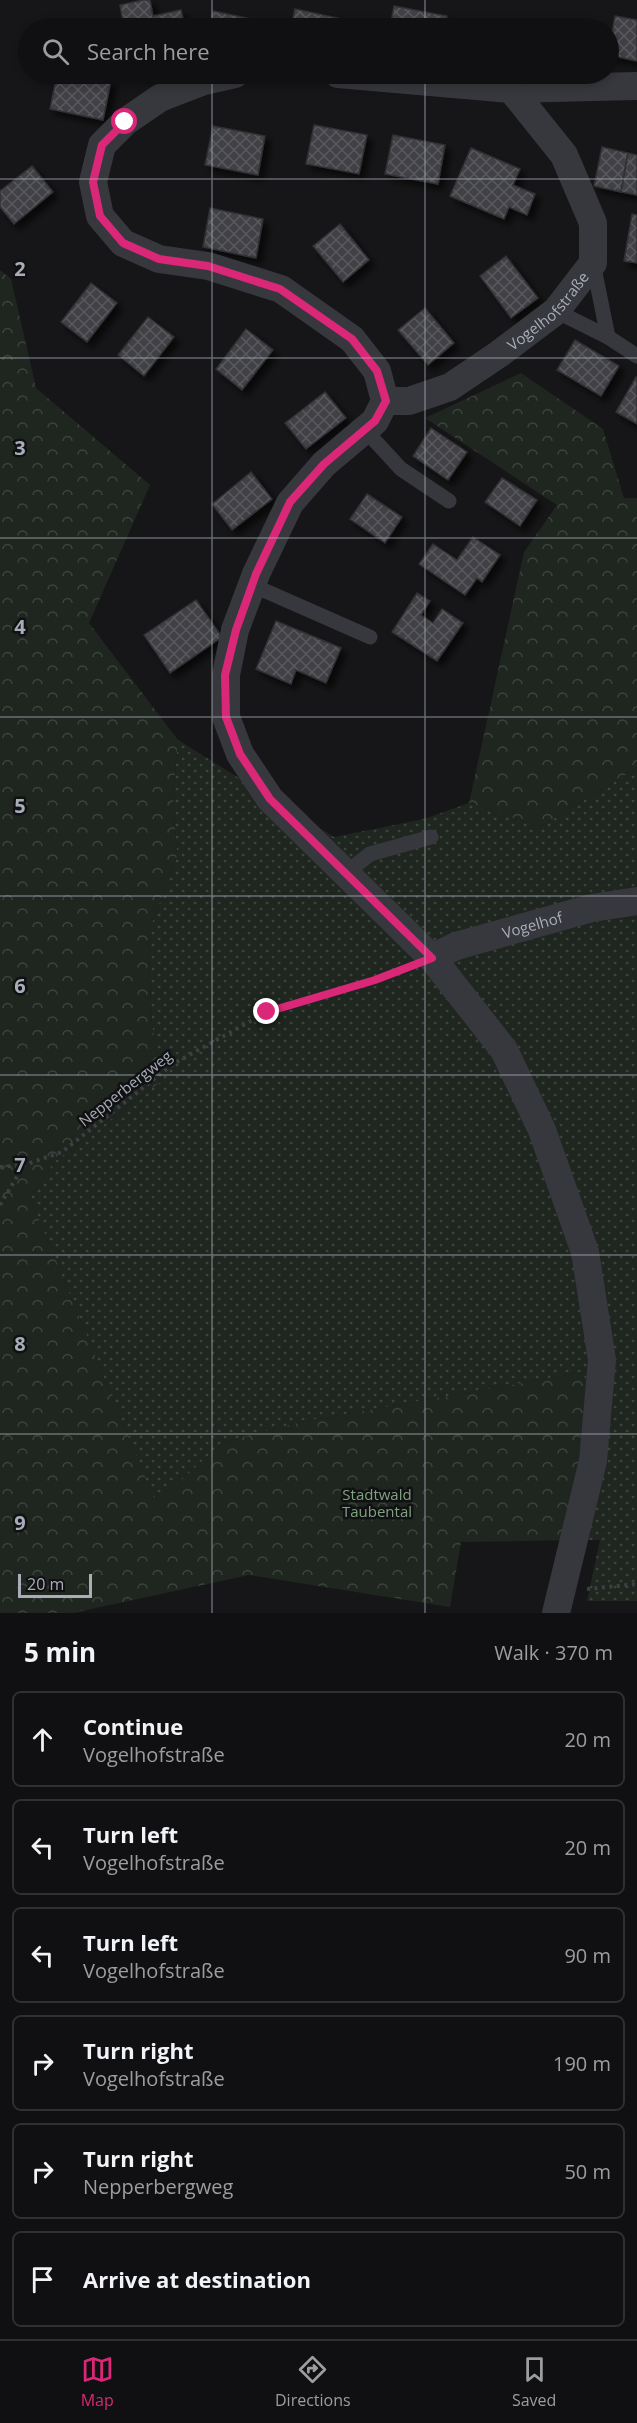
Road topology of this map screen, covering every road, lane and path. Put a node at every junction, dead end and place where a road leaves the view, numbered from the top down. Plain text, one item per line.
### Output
1 (196, 84) edge
2 (453, 84) edge
3 (637, 86) edge
4 (511, 89) junction
5 (593, 263) junction
6 (556, 311) junction
7 (608, 337) junction
8 (637, 356) edge
9 (386, 401) junction
10 (365, 430) junction
11 (449, 501) dead end
12 (252, 585) junction
13 (370, 637) dead end
14 (430, 837) dead end
15 (346, 873) junction
16 (637, 901) edge
17 (432, 958) junction
18 (24, 1165) junction
19 (0, 1167) edge
20 (0, 1205) edge
21 (637, 1584) edge
22 (621, 1585) dead end
23 (556, 1613) edge

1 - 9 street
2 - 4 street
3 - 4 street
4 - 5 street, Vogelhofstraße
5 - 6 street, Vogelhofstraße
5 - 7 lane
6 - 7 lane
6 - 9 street, Vogelhofstraße
7 - 8 lane
9 - 10 street
10 - 11 lane
10 - 12 street
12 - 13 lane
12 - 15 street
14 - 15 lane
15 - 17 street
16 - 17 street, Vogelhof
17 - 18 path, Nepperbergweg
17 - 23 street
18 - 19 path, Nepperbergweg
18 - 20 path
21 - 22 path

